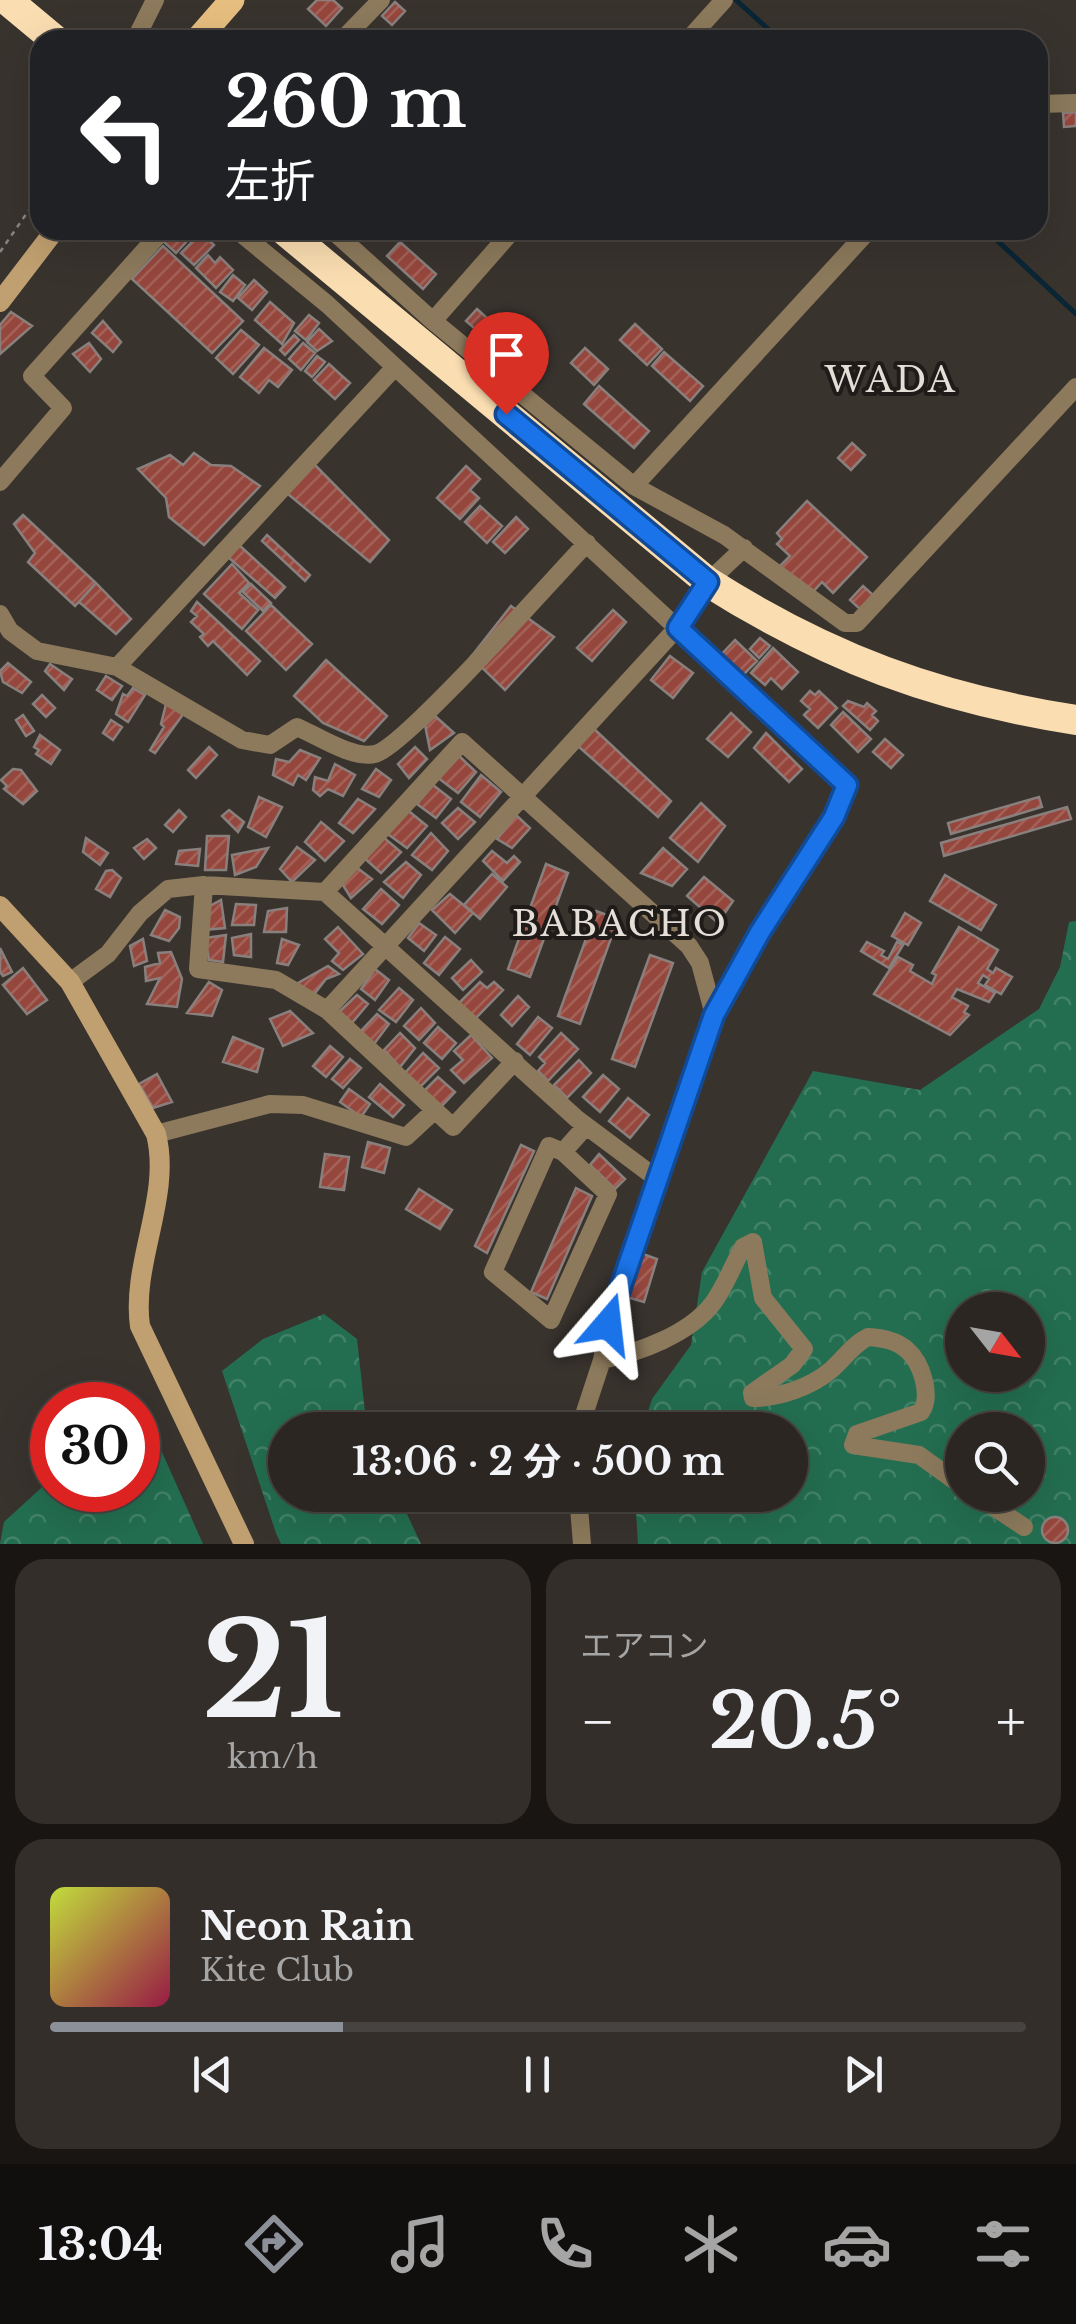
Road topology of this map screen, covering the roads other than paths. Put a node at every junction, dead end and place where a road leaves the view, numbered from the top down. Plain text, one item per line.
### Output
1 (7, 0) edge
2 (154, 0) edge
3 (232, 0) edge
4 (381, 0) edge
5 (724, 0) edge
6 (43, 30) edge
7 (140, 30) edge
8 (206, 30) edge
9 (352, 30) edge
10 (697, 30) edge
11 (1076, 103) edge
12 (1048, 104) edge
13 (47, 240) edge
14 (155, 240) edge
15 (249, 240) edge
16 (296, 240) edge
17 (343, 240) edge
18 (504, 240) edge
19 (860, 240) edge
20 (0, 302) edge
21 (432, 321) junction
22 (395, 366) junction
23 (1076, 387) edge
24 (0, 482) edge
25 (634, 486) junction
26 (586, 543) junction
27 (744, 548) junction
28 (708, 582) junction
29 (0, 614) edge
30 (678, 628) junction
31 (117, 666) junction
32 (1076, 720) edge
33 (524, 795) junction
34 (204, 886) junction
35 (326, 892) junction
36 (0, 906) edge
37 (385, 945) junction
38 (70, 982) junction
39 (327, 1010) junction
40 (714, 1015) junction
41 (514, 1060) junction
42 (434, 1111) junction
43 (586, 1126) junction
44 (156, 1134) junction
45 (563, 1152) junction
46 (656, 1178) junction
47 (602, 1360) junction
48 (585, 1412) edge
49 (945, 1474) edge
50 (579, 1512) edge
51 (1002, 1512) edge
52 (1024, 1526) dead end
53 (244, 1544) edge
54 (582, 1544) edge

1 - 6 highway
2 - 7 street
3 - 8 main road
4 - 9 street
5 - 10 street
11 - 12 street
13 - 20 street
14 - 24 street
15 - 22 street
16 - 28 highway
17 - 21 street
18 - 21 street
19 - 25 street
21 - 25 street
22 - 26 street
22 - 31 street
23 - 27 street
25 - 27 street
26 - 30 street
26 - 31 street
27 - 28 street
28 - 30 street
28 - 32 highway
29 - 31 street
30 - 33 street
30 - 40 street
33 - 35 street
33 - 37 street
33 - 40 street
34 - 35 street
34 - 38 street
34 - 39 street
35 - 37 street
36 - 38 street
37 - 39 street
37 - 41 street
38 - 44 street
39 - 42 street
40 - 46 street
41 - 42 street
41 - 43 street
42 - 44 street
43 - 45 street
43 - 46 street
44 - 53 street
45 - 45 street
46 - 47 street
47 - 48 street
47 - 49 street
50 - 54 street
51 - 52 street

